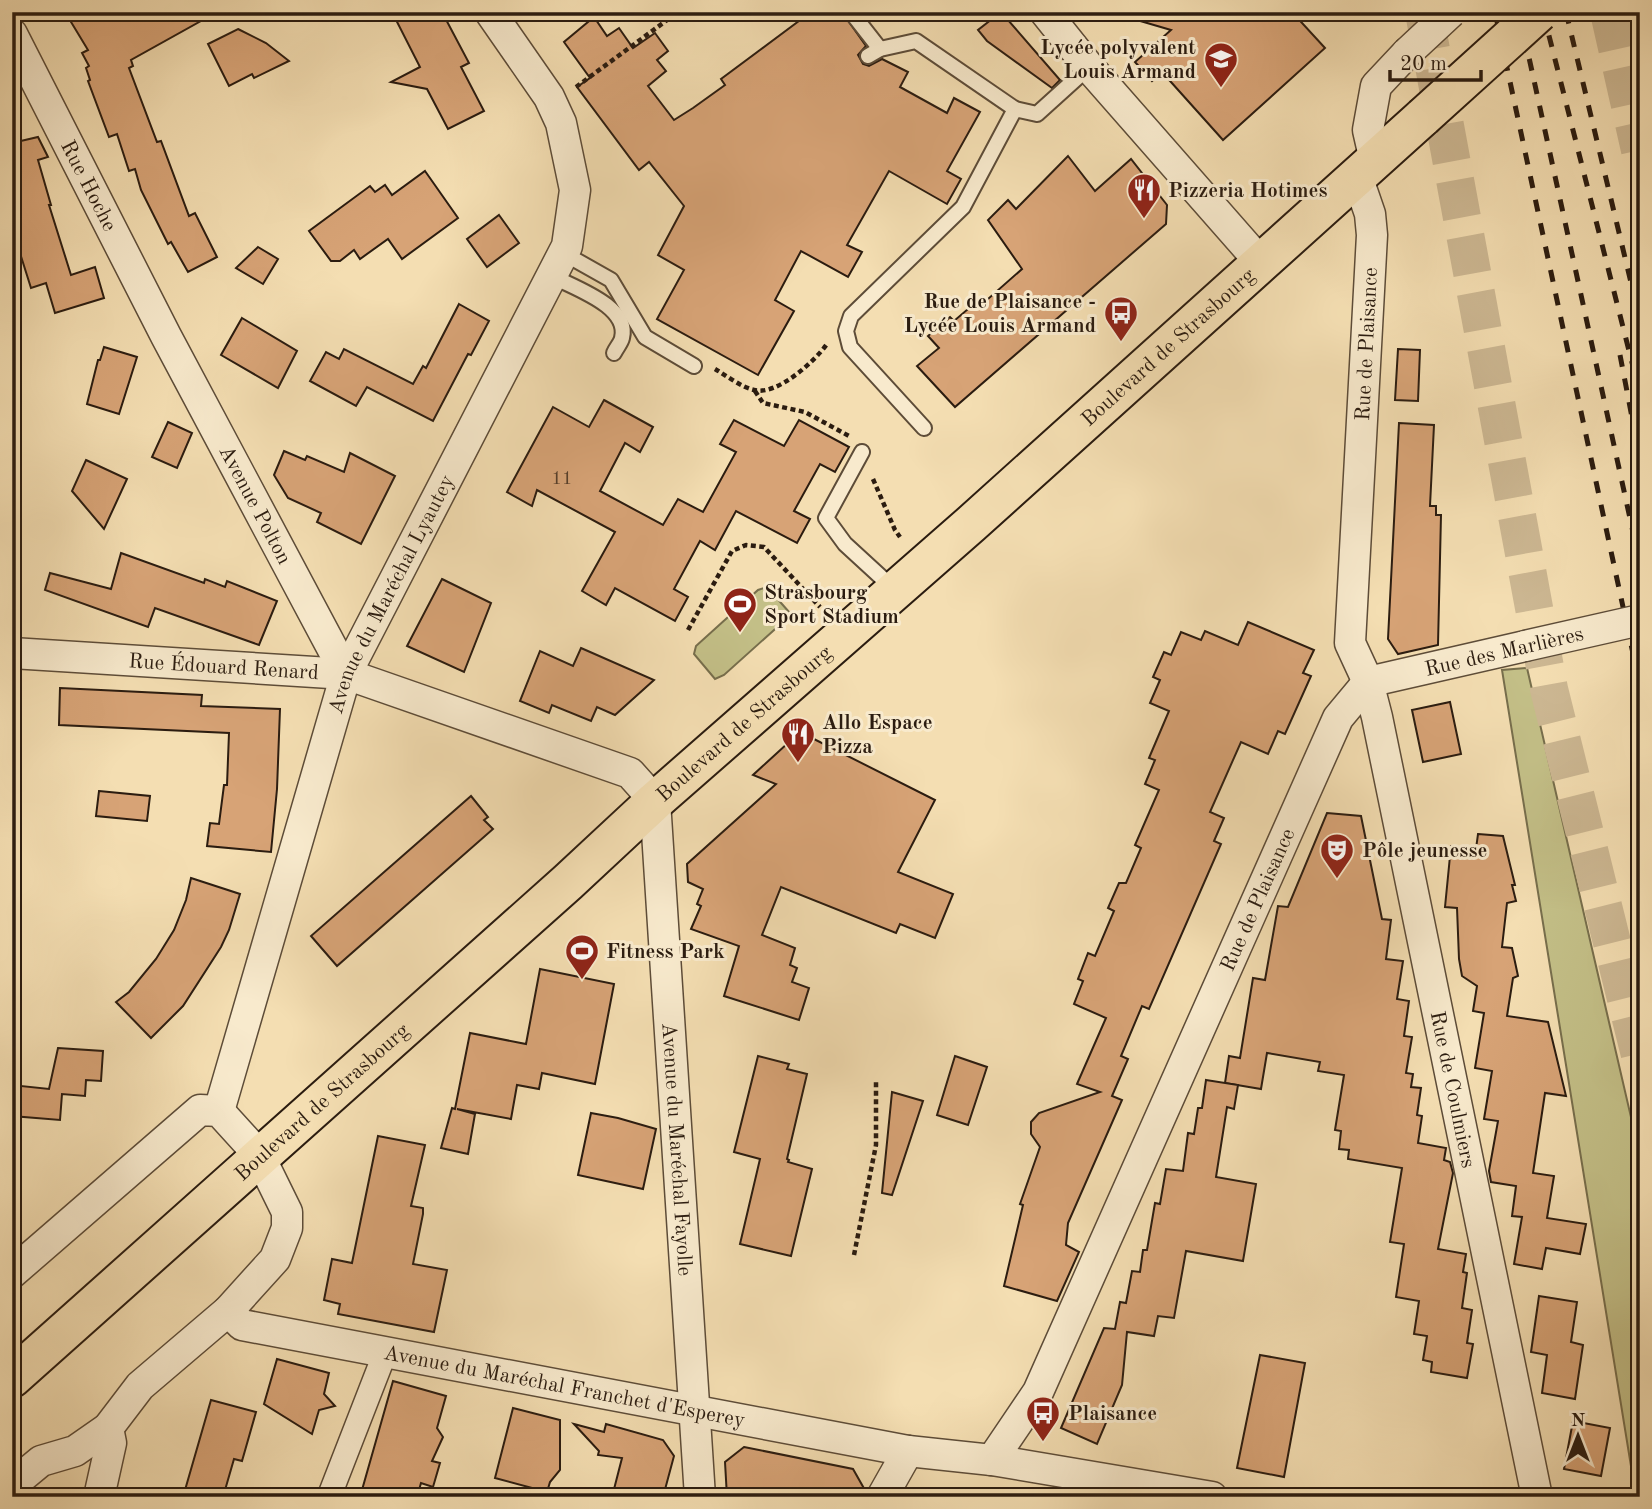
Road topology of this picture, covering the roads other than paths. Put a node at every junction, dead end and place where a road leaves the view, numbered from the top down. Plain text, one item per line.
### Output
1 (490, 12) edge
2 (851, 12) edge
3 (1045, 12) edge
4 (1451, 12) edge
5 (1539, 12) edge
6 (12, 34) edge
7 (1089, 67) junction
8 (1016, 109) junction
9 (1366, 168) junction
10 (1261, 263) junction
11 (558, 265) junction
12 (166, 336) joint
13 (614, 353) dead end
14 (694, 366) road end
15 (925, 428) dead end
16 (862, 452) dead end
17 (895, 590) junction
18 (1640, 620) edge
19 (12, 653) edge
20 (346, 674) junction
21 (1368, 682) junction
22 (655, 802) junction
23 (219, 1111) junction
24 (259, 1155) junction
25 (12, 1273) edge
26 (228, 1311) junction
27 (385, 1353) junction
28 (12, 1378) edge
29 (695, 1412) junction
30 (108, 1428) junction
31 (908, 1451) junction
32 (992, 1460) junction
33 (12, 1485) edge
34 (99, 1497) edge
35 (329, 1497) edge
36 (700, 1497) edge
37 (882, 1497) edge
38 (1212, 1497) edge
39 (1537, 1497) edge

1 - 11 street, Avenue du Maréchal Lyautey
2 - 8 lane
3 - 7 street
4 - 9 street, Rue de Plaisance, bridge
5 - 9 main road, Boulevard de Strasbourg, bridge
6 - 12 street, Rue Hoche
7 - 8 lane
7 - 10 street
8 - 15 lane
9 - 10 main road, Boulevard de Strasbourg
9 - 21 street, Rue de Plaisance
10 - 17 main road, Boulevard de Strasbourg
11 - 13 lane
11 - 14 lane
11 - 20 street, Avenue du Maréchal Lyautey
12 - 20 street, Avenue Polton
16 - 17 lane
17 - 22 main road, Boulevard de Strasbourg
18 - 21 street, Rue des Marlières, bridge
19 - 20 street, Rue Édouard Renard
20 - 22 street, Rue Édouard Renard
20 - 23 street, Avenue du Maréchal Lyautey
21 - 32 street, Rue de Plaisance
21 - 39 street, Rue de Coulmiers
22 - 24 main road, Boulevard de Strasbourg
22 - 29 street, Avenue du Maréchal Fayolle
23 - 24 street
23 - 25 street
24 - 26 street
24 - 28 main road, Boulevard de Strasbourg
26 - 27 street, Avenue du Maréchal Franchet d'Esperey
26 - 30 street
27 - 29 street, Avenue du Maréchal Franchet d'Esperey
27 - 35 street
29 - 31 street, Avenue du Maréchal Franchet d'Esperey
29 - 36 street, Avenue du Maréchal Fayolle
30 - 33 street
30 - 34 street
31 - 32 street
31 - 37 street
32 - 38 street

